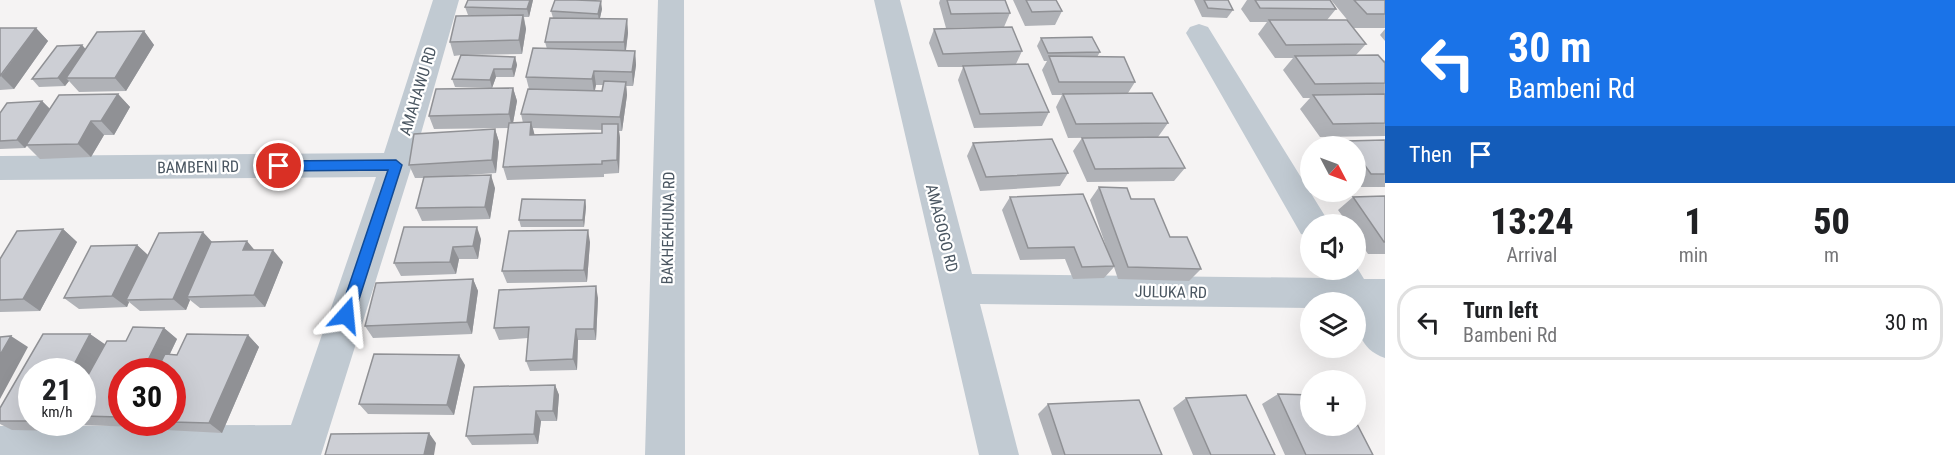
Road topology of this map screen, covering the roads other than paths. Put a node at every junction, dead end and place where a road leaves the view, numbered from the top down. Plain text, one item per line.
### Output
1 (446, 0) edge
2 (671, 0) edge
3 (887, 0) edge
4 (1198, 33) dead end
5 (396, 165) junction
6 (0, 168) edge
7 (1306, 214) edge
8 (1360, 286) edge
9 (957, 290) junction
10 (1385, 342) edge
11 (0, 446) edge
12 (303, 450) edge
13 (665, 455) edge
14 (999, 455) edge

1 - 5 street, AMAHAWU RD
2 - 13 street, BAKHEKHUNA RD
3 - 9 street, AMAGOGO RD
4 - 7 street
5 - 6 street, BAMBENI RD
5 - 12 street, AMAHAWU RD
8 - 9 street, JULUKA RD
8 - 10 street
9 - 14 street, AMAGOGO RD
11 - 12 street

